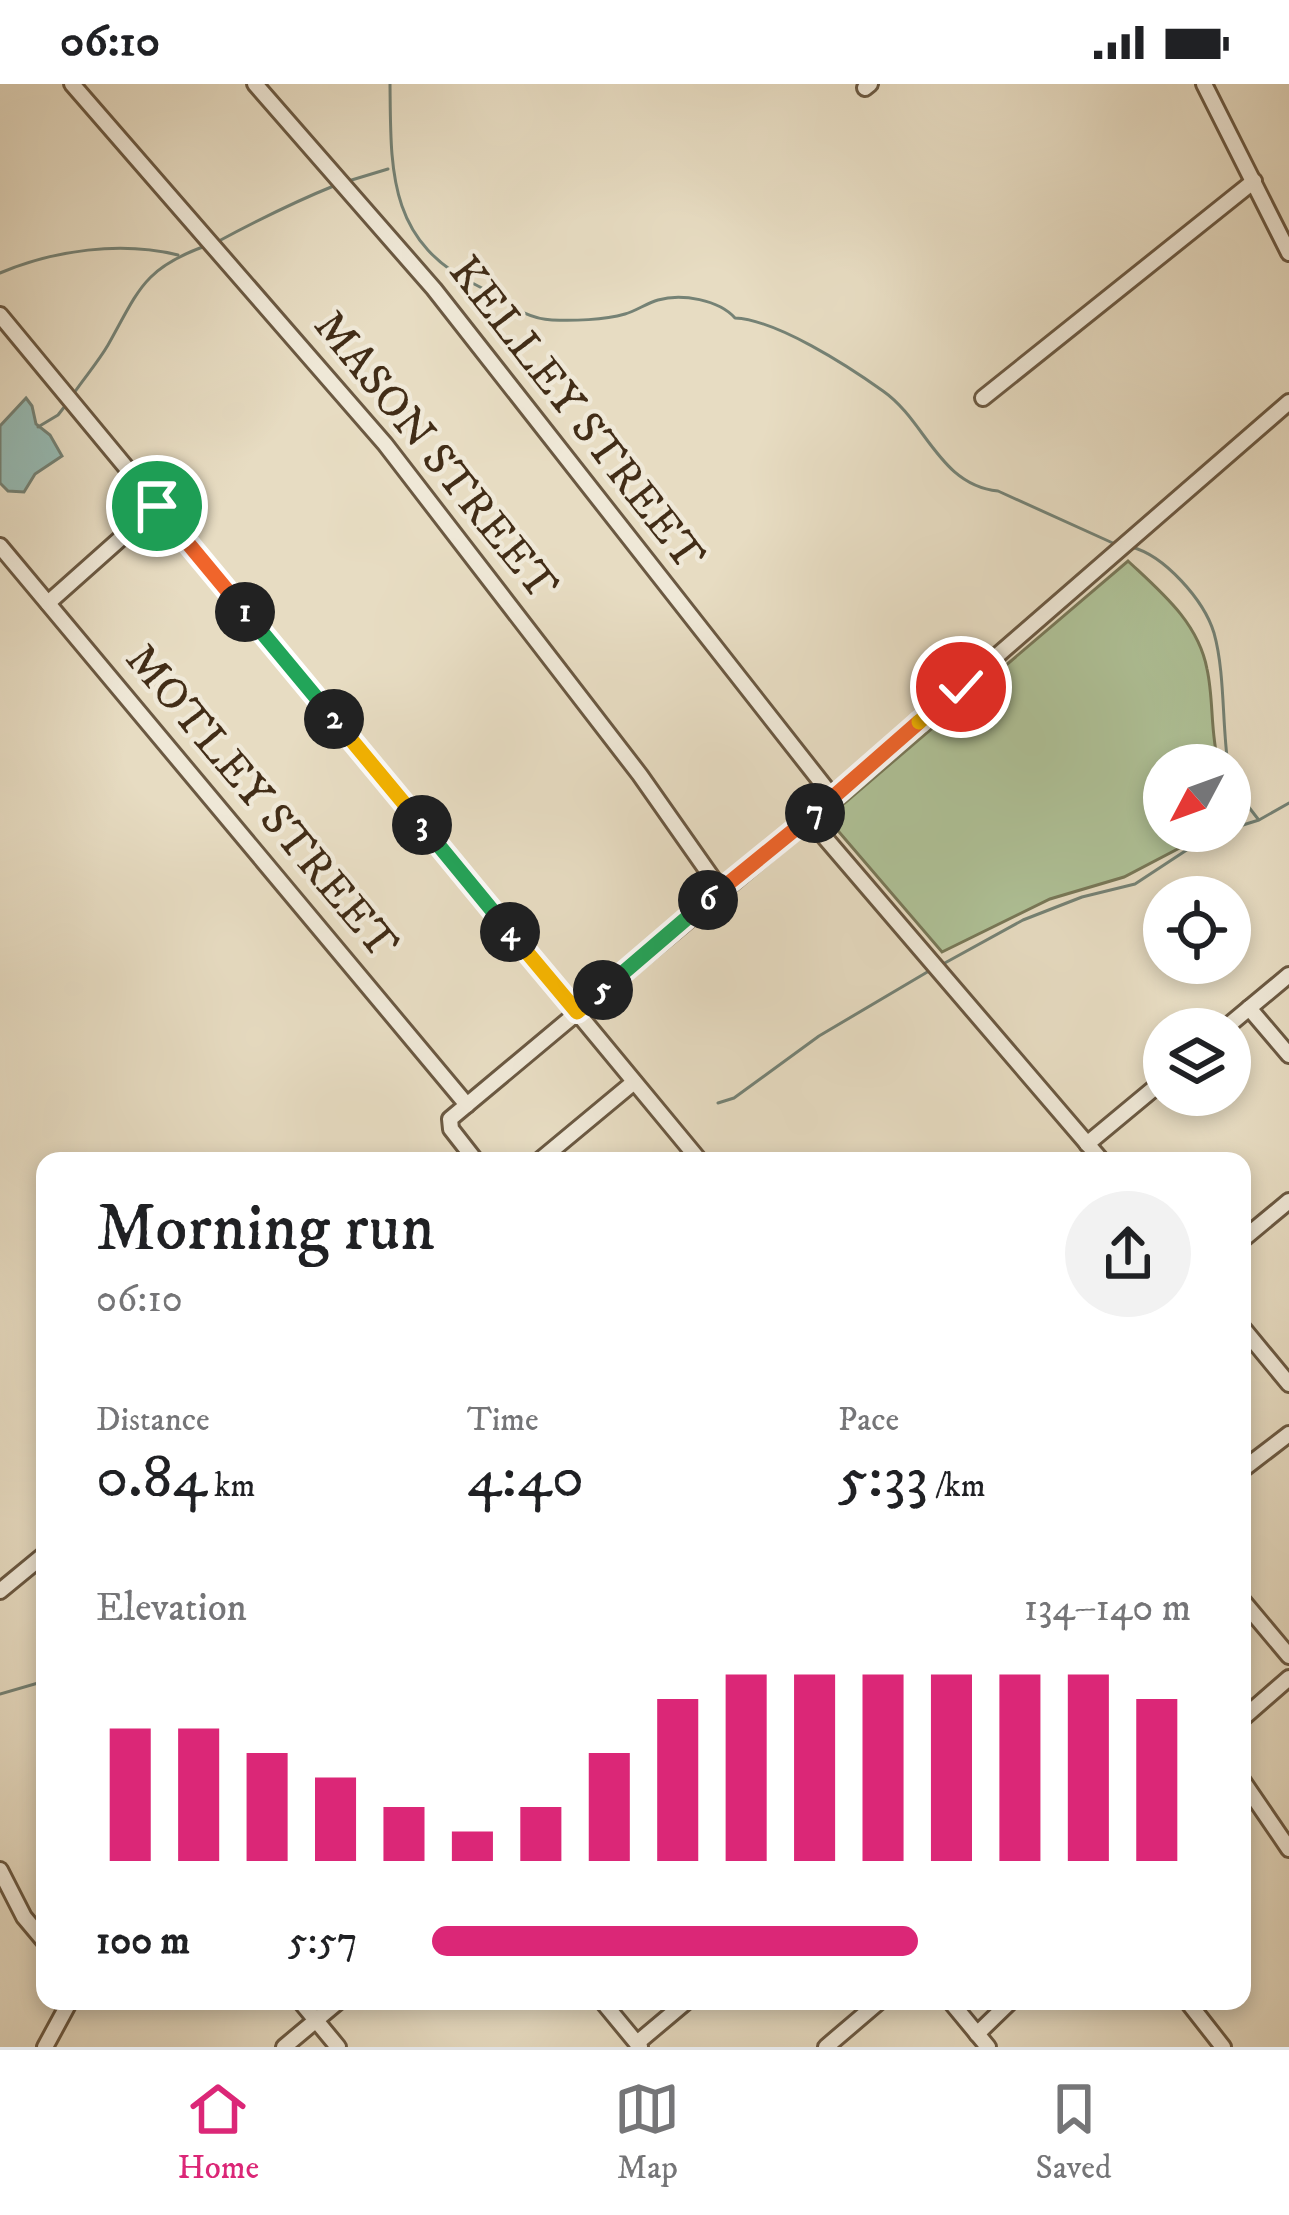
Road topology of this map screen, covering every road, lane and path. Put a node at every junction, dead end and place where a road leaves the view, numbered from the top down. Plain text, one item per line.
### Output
1 (72, 84) edge
2 (255, 84) edge
3 (1204, 84) edge
4 (1254, 181) junction
5 (1289, 253) edge
6 (0, 315) edge
7 (983, 398) dead end
8 (1289, 402) edge
9 (157, 506) junction
10 (0, 546) edge
11 (48, 603) junction
12 (832, 796) junction
13 (809, 819) junction
14 (721, 890) junction
15 (1289, 975) edge
16 (1250, 1008) edge
17 (1251, 1009) edge
18 (577, 1012) junction
19 (1289, 1055) edge
20 (634, 1082) junction
21 (1143, 1097) edge
22 (467, 1105) junction
23 (1087, 1144) junction
24 (469, 1152) edge
25 (550, 1152) edge
26 (692, 1152) edge
27 (1094, 1152) edge
28 (1289, 1201) edge
29 (1251, 1233) edge
30 (1251, 1338) edge
31 (1289, 1384) edge
32 (1289, 1434) edge
33 (1251, 1463) edge
34 (36, 1561) edge
35 (0, 1591) edge
36 (1251, 1611) edge
37 (1289, 1656) edge
38 (1289, 1678) edge
39 (1251, 1710) edge
40 (1251, 1792) edge
41 (1287, 1841) edge
42 (0, 1870) edge
43 (36, 1932) edge
44 (65, 2010) edge
45 (308, 2010) edge
46 (329, 2010) edge
47 (610, 2010) edge
48 (677, 2010) edge
49 (869, 2010) edge
50 (958, 2010) edge
51 (1001, 2010) edge
52 (1193, 2010) edge
53 (317, 2020) junction
54 (977, 2033) junction
55 (639, 2045) edge
56 (45, 2047) edge
57 (284, 2047) edge
58 (338, 2047) edge
59 (826, 2047) edge
60 (988, 2047) edge
61 (1223, 2047) edge

1 - 14 street, MASON STREET
2 - 12 street, KELLEY STREET
3 - 4 street
4 - 5 street
4 - 7 street
6 - 9 street
8 - 12 street
9 - 11 street
9 - 18 street
10 - 11 street, MOTLEY STREET
11 - 22 street, MOTLEY STREET
12 - 13 street
13 - 14 street
13 - 23 street
14 - 18 street
15 - 16 street
17 - 19 street
18 - 20 street
18 - 22 street
20 - 25 street
20 - 26 street
21 - 23 street
22 - 24 street
23 - 27 street
28 - 29 street
30 - 31 street
32 - 33 street
34 - 35 street
36 - 37 street
38 - 39 street
40 - 41 street
42 - 43 street
44 - 56 street
45 - 53 street
46 - 53 street
47 - 55 street
48 - 55 street
49 - 59 street
50 - 54 street
51 - 54 street
52 - 61 street
53 - 57 street
53 - 58 street
54 - 60 street

